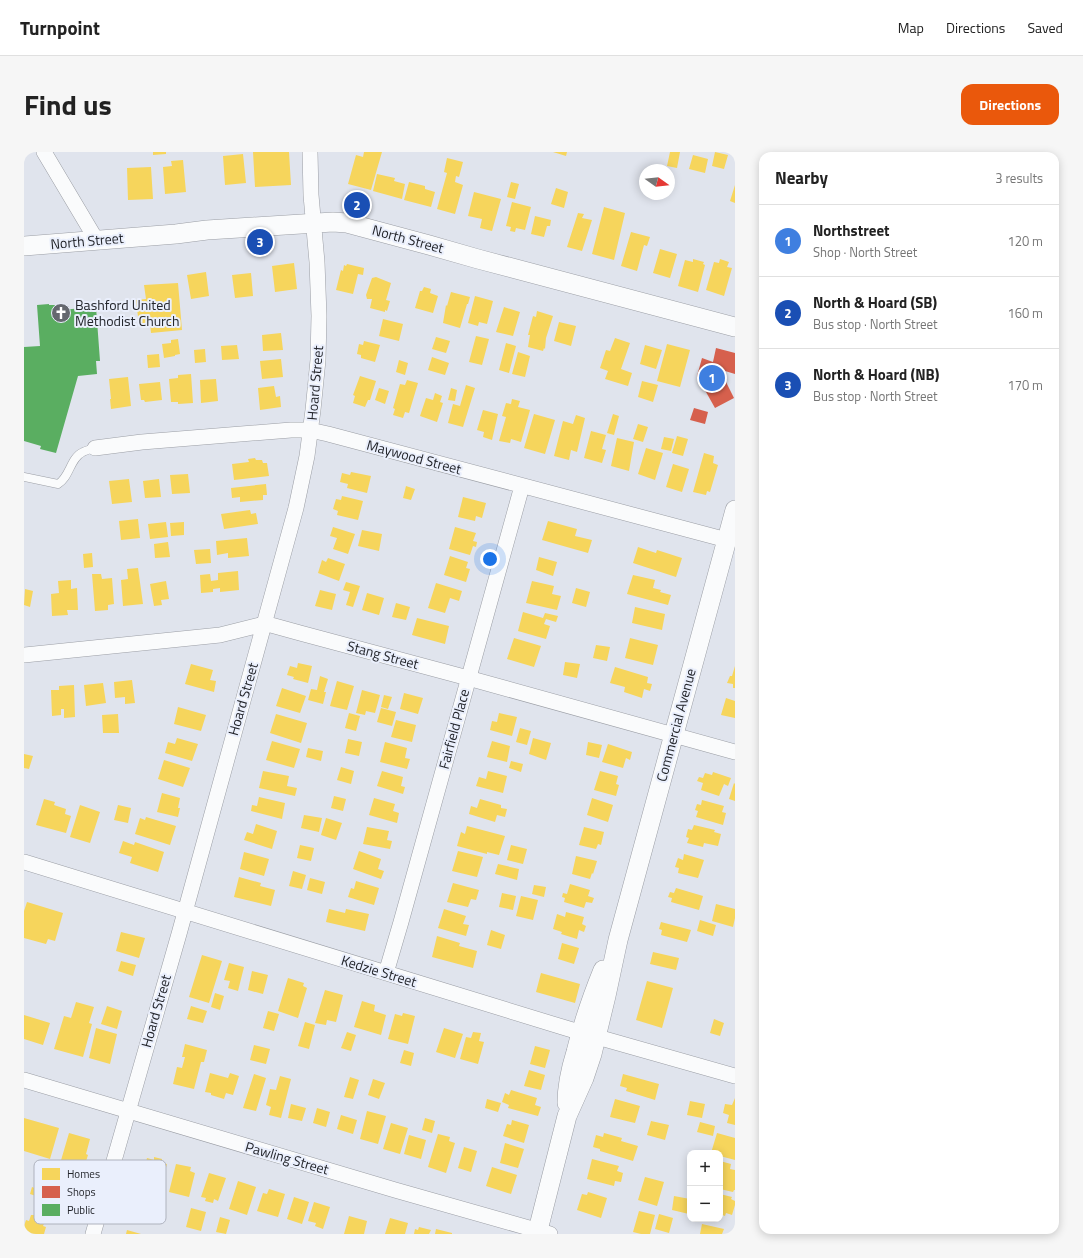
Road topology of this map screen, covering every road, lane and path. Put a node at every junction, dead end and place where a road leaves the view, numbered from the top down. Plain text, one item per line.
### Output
1 (44, 152) edge
2 (310, 152) edge
3 (314, 223) junction
4 (97, 240) junction
5 (24, 248) edge
6 (735, 327) edge
7 (310, 430) junction
8 (95, 448) joint
9 (24, 477) edge
10 (522, 486) junction
11 (735, 510) edge
12 (727, 540) junction
13 (264, 624) junction
14 (24, 655) edge
15 (468, 678) junction
16 (674, 735) junction
17 (735, 752) edge
18 (24, 862) edge
19 (184, 911) junction
20 (386, 973) junction
21 (588, 1035) junction
22 (735, 1076) edge
23 (24, 1080) edge
24 (127, 1111) junction
25 (113, 1160) edge
26 (96, 1224) edge
27 (541, 1233) edge
28 (93, 1234) edge

1 - 4 street
2 - 3 street, Hoard Street
3 - 4 street, North Street
3 - 6 street, North Street
3 - 7 street, Hoard Street
4 - 5 street, North Street
7 - 8 street, Maywood Street
7 - 10 street, Maywood Street
7 - 13 street, Hoard Street
8 - 9 lane
10 - 12 street, Maywood Street
10 - 15 street, Fairfield Place
11 - 12 street, Commercial Avenue
12 - 16 street, Commercial Avenue
13 - 14 street, Stang Street
13 - 15 street, Stang Street
13 - 19 street, Hoard Street
15 - 16 street, Stang Street
15 - 20 street, Fairfield Place
16 - 17 street, Stang Street
16 - 21 street, Commercial Avenue
18 - 19 street, Kedzie Street
19 - 20 street, Kedzie Street
19 - 24 street, Hoard Street
20 - 21 street, Kedzie Street
21 - 22 street, Kedzie Street
21 - 27 street, Commercial Avenue
23 - 24 street, Pawling Street
24 - 25 street, Hoard Street
24 - 27 street, Pawling Street
26 - 28 street, Hoard Street

